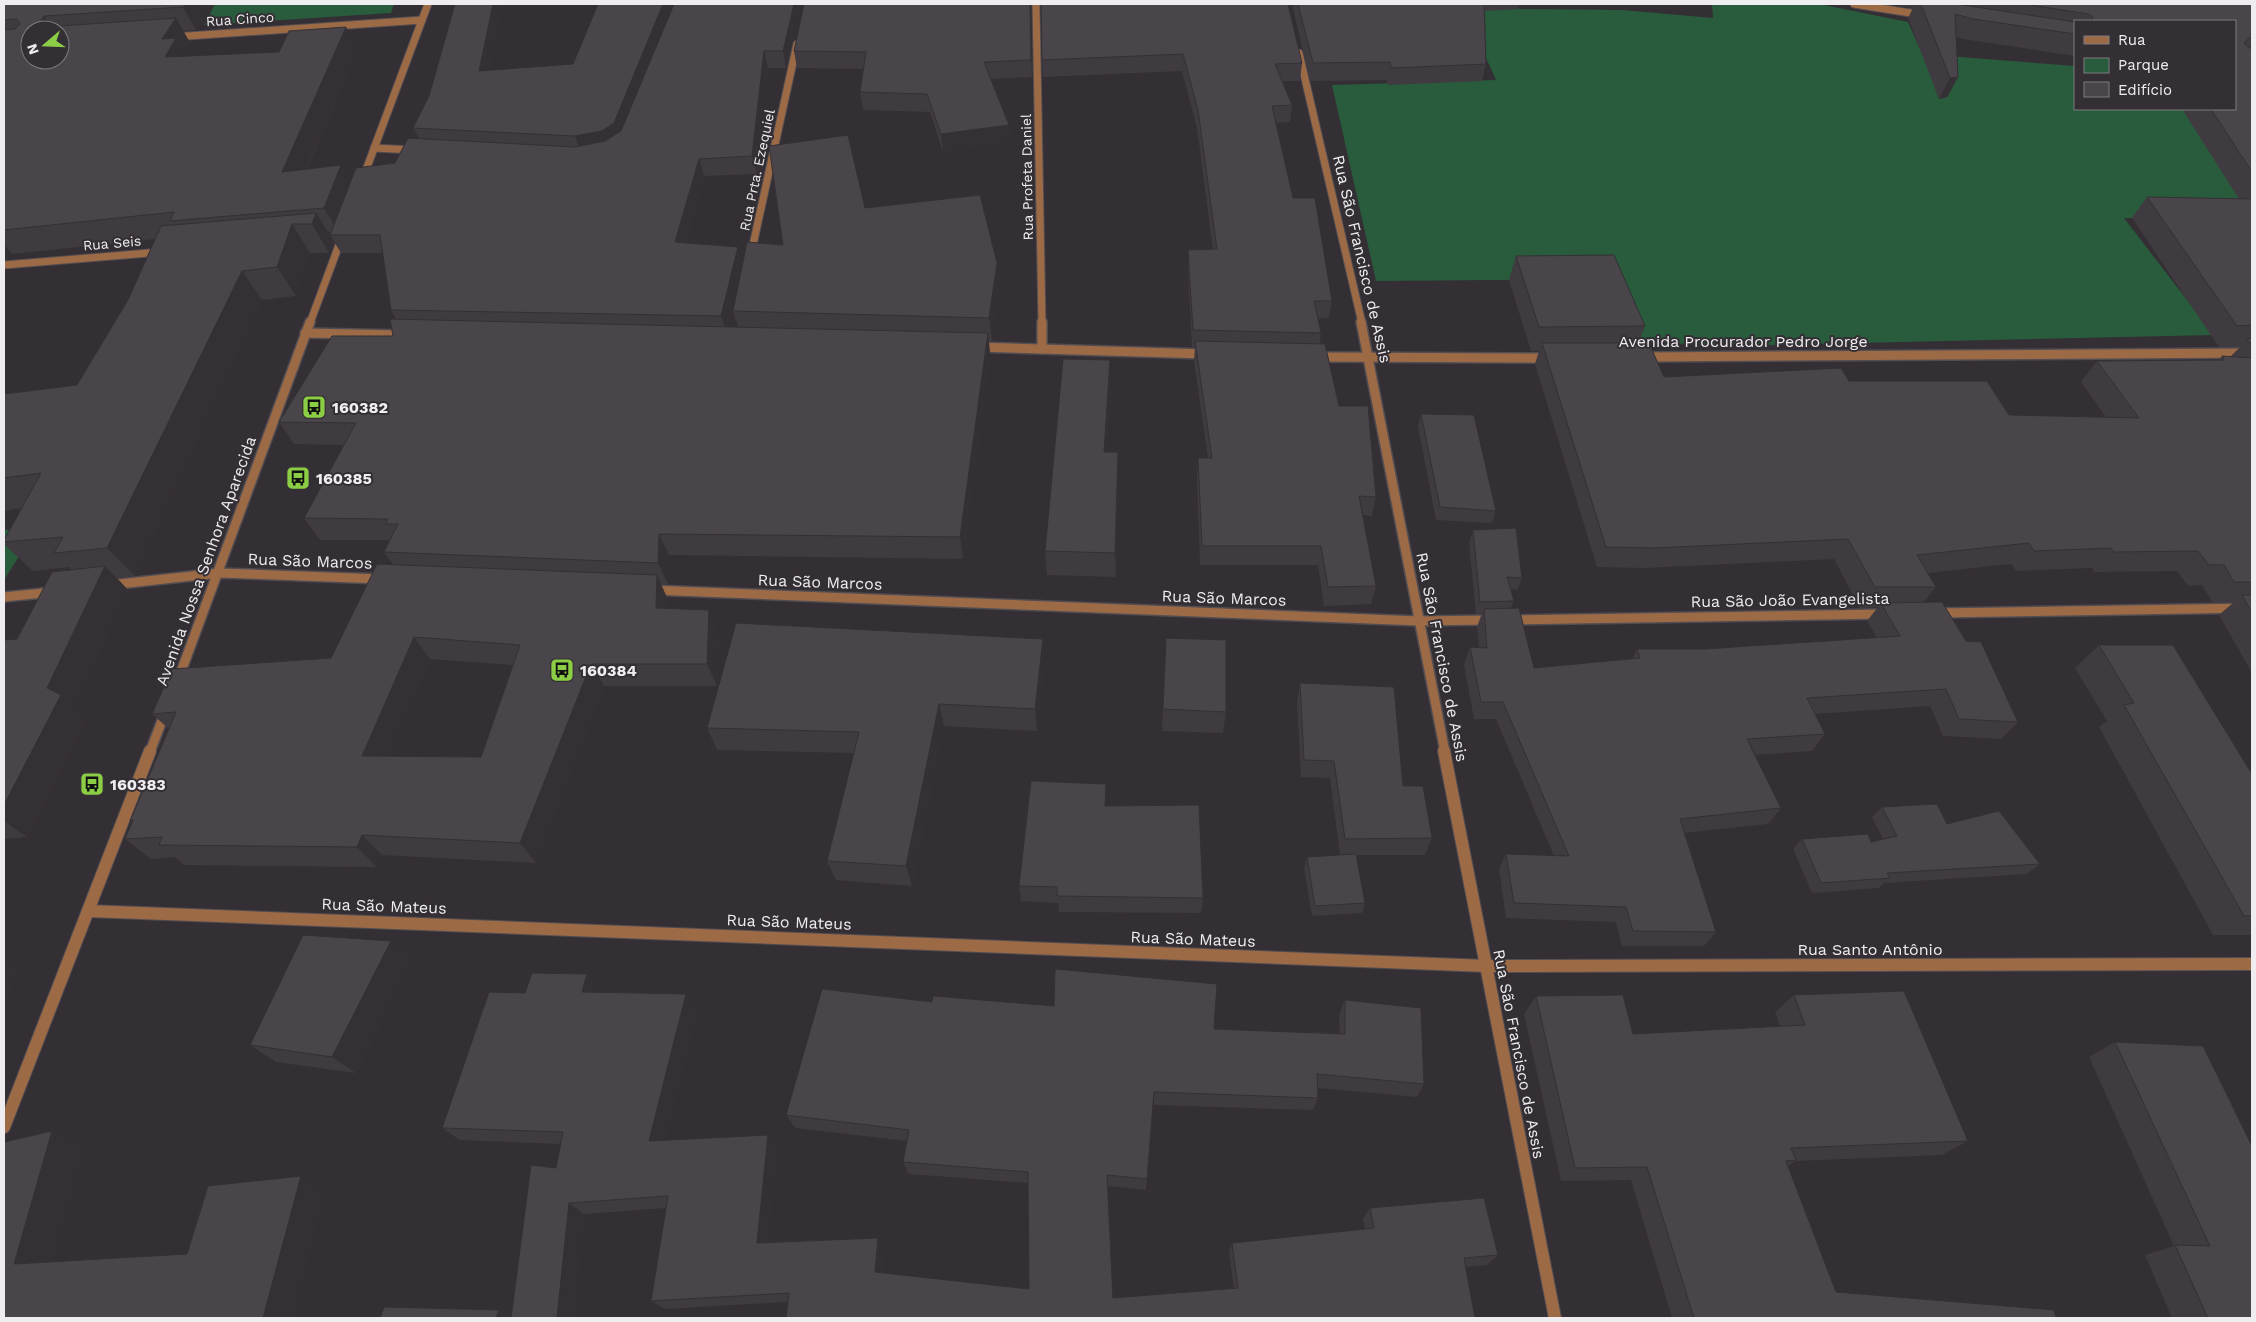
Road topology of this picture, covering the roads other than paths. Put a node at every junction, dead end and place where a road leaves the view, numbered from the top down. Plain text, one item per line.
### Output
1 (428, 4) edge
2 (1036, 4) edge
3 (1854, 4) edge
4 (1929, 16) edge
5 (422, 20) junction
6 (800, 33) edge
7 (168, 37) edge
8 (1296, 42) edge
9 (374, 148) junction
10 (424, 151) edge
11 (358, 192) edge
12 (340, 233) edge
13 (173, 251) edge
14 (749, 264) edge
15 (4, 265) edge
16 (305, 333) junction
17 (414, 335) edge
18 (965, 347) edge
19 (1042, 349) junction
20 (2252, 353) edge
21 (1211, 354) edge
22 (1310, 357) edge
23 (1638, 357) edge
24 (1558, 358) edge
25 (1370, 359) junction
26 (219, 573) junction
27 (388, 580) edge
28 (102, 586) edge
29 (63, 590) edge
30 (636, 590) edge
31 (4, 597) edge
32 (2252, 608) edge
33 (1895, 613) edge
34 (1925, 613) edge
35 (1419, 621) junction
36 (89, 911) junction
37 (2252, 964) edge
38 (1487, 966) junction
39 (4, 1127) edge
40 (1555, 1318) edge

1 - 5 street
2 - 19 street, Rua Profeta Daniel
3 - 4 street
5 - 7 street, Rua Cinco
5 - 9 street
6 - 14 street, Rua Prta. Ezequiel
8 - 25 street, Rua São Francisco de Assis
9 - 10 street
9 - 11 street
12 - 16 street, Avenida Nossa Senhora Aparecida
13 - 15 street, Rua Seis
16 - 17 street
16 - 26 street, Avenida Nossa Senhora Aparecida
18 - 19 street
19 - 21 street
20 - 23 street, Avenida Procurador Pedro Jorge
22 - 25 street
24 - 25 street
25 - 35 street, Rua São Francisco de Assis
26 - 27 street, Rua São Marcos
26 - 28 street, Rua São Marcos
26 - 36 street, Avenida Nossa Senhora Aparecida
29 - 31 street
30 - 35 street, Rua São Marcos
32 - 34 street
33 - 35 street, Rua São João Evangelista
35 - 38 street, Rua São Francisco de Assis
36 - 38 street, Rua São Mateus
36 - 39 street, Avenida Nossa Senhora Aparecida
37 - 38 street, Rua Santo Antônio
38 - 40 street, Rua São Francisco de Assis

